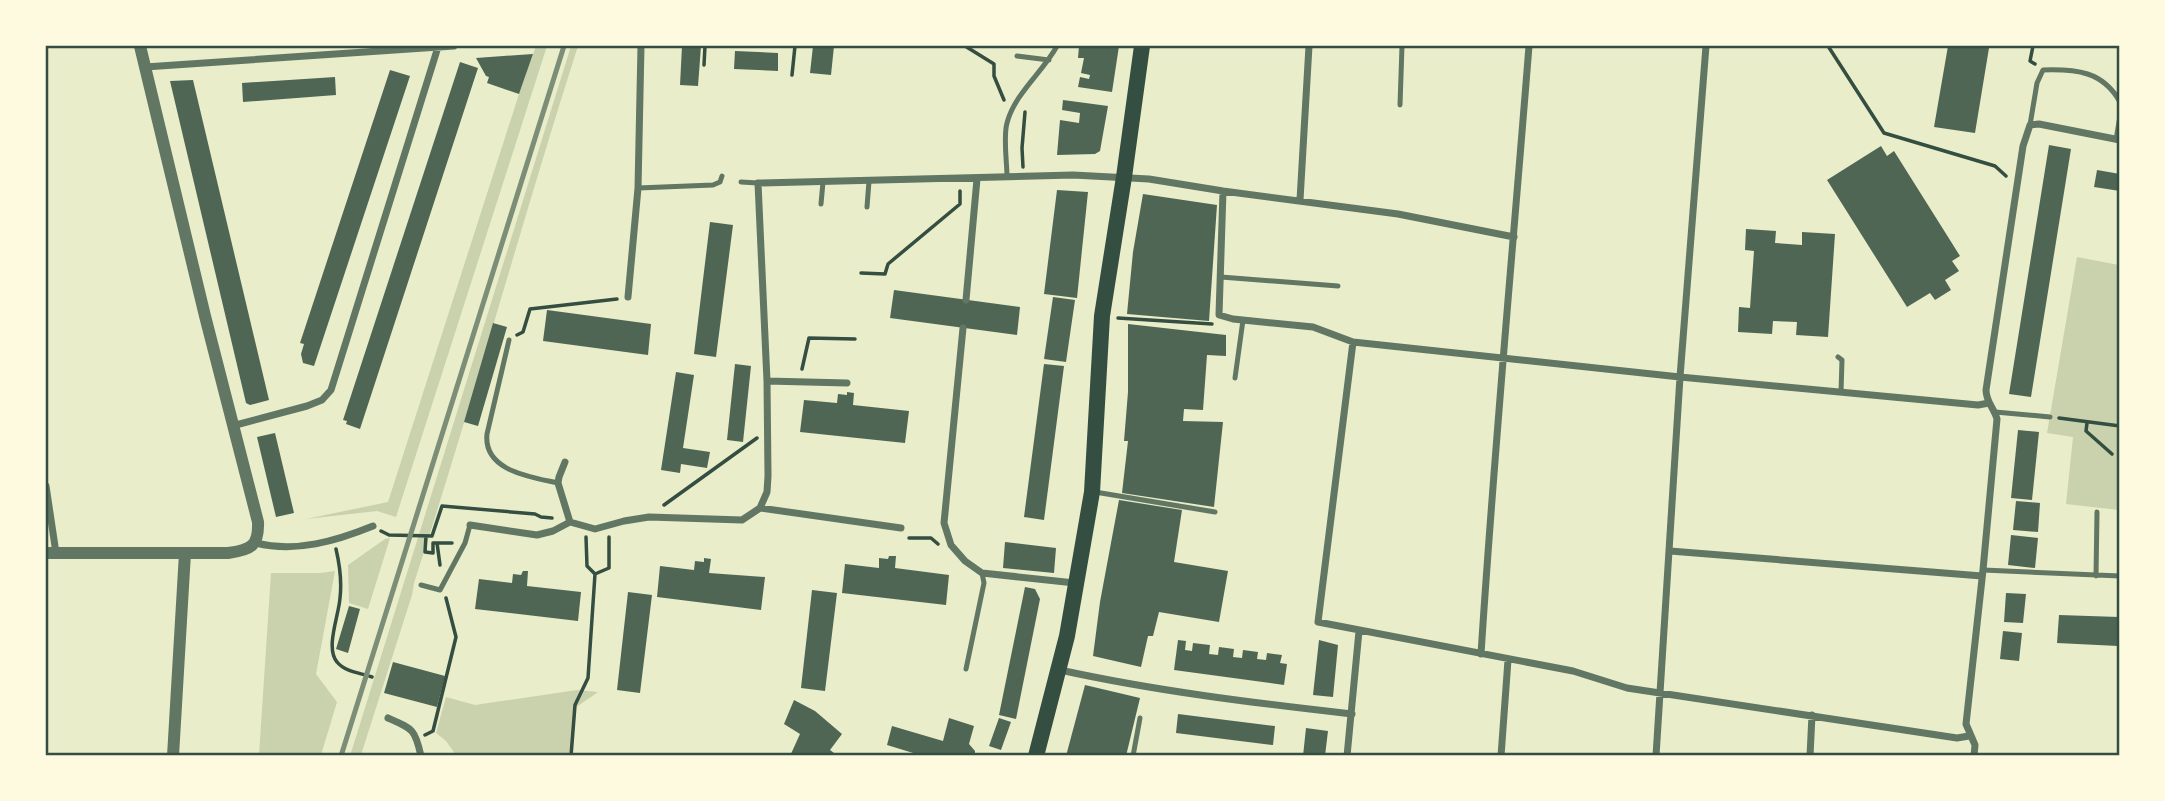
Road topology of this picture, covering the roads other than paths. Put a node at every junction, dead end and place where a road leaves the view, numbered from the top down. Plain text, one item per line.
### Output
1 (140, 46) edge
2 (454, 46) edge
3 (641, 46) edge
4 (1057, 46) edge
5 (1142, 46) edge
6 (1309, 46) edge
7 (1402, 46) edge
8 (1529, 46) edge
9 (1706, 46) edge
10 (438, 47) junction
11 (347, 49) edge
12 (1017, 56) dead end
13 (1049, 60) junction
14 (145, 68) junction
15 (2119, 102) edge
16 (1400, 106) dead end
17 (2119, 116) edge
18 (2030, 125) junction
19 (2118, 140) edge
20 (722, 176) dead end
21 (1007, 177) junction
22 (1124, 177) junction
23 (977, 178) junction
24 (869, 181) junction
25 (741, 182) dead end
26 (823, 182) junction
27 (758, 183) junction
28 (638, 188) junction
29 (1223, 191) junction
30 (1300, 200) junction
31 (821, 204) dead end
32 (867, 207) dead end
33 (1514, 237) junction
34 (1221, 277) junction
35 (1338, 286) dead end
36 (628, 297) road end
37 (966, 300) dead end
38 (1243, 320) junction
39 (963, 328) dead end
40 (509, 340) road end
41 (1353, 342) junction
42 (1838, 357) dead end
43 (1505, 359) junction
44 (1680, 377) junction
45 (1235, 378) dead end
46 (767, 381) junction
47 (847, 383) dead end
48 (1841, 392) junction
49 (1989, 403) junction
50 (1995, 412) junction
51 (2050, 417) road end
52 (232, 426) junction
53 (565, 462) dead end
54 (558, 483) junction
55 (46, 486) edge
56 (1092, 492) junction
57 (760, 508) junction
58 (1215, 512) dead end
59 (2098, 512) dead end
60 (570, 522) junction
61 (470, 525) joint
62 (373, 526) dead end
63 (901, 528) road end
64 (256, 543) junction
65 (1670, 551) junction
66 (51, 553) edge
67 (185, 553) junction
68 (982, 573) junction
69 (1983, 573) junction
70 (2096, 576) junction
71 (2119, 576) edge
72 (1075, 583) junction
73 (421, 585) dead end
74 (1359, 631) junction
75 (1481, 654) junction
76 (1508, 660) junction
77 (966, 669) dead end
78 (1059, 670) junction
79 (1660, 693) junction
80 (1352, 714) junction
81 (1812, 715) junction
82 (1140, 718) dead end
83 (388, 719) dead end
84 (1969, 736) junction
85 (173, 755) edge
86 (421, 755) edge
87 (1036, 755) edge
88 (1133, 755) edge
89 (1348, 755) edge
90 (1501, 755) edge
91 (1656, 755) edge
92 (1810, 755) edge
93 (1974, 755) edge

1 - 14 street
2 - 10 street
3 - 28 street
4 - 13 lane
5 - 22 main road
6 - 30 street
7 - 16 lane
8 - 33 street
9 - 44 street
10 - 11 street
10 - 52 street
11 - 14 street
12 - 13 lane
13 - 21 lane
14 - 52 street
15 - 18 lane
17 - 19 lane
18 - 19 street
18 - 49 street
20 - 28 lane
21 - 22 street
21 - 23 street
22 - 29 street
22 - 56 main road
23 - 24 street
23 - 37 street
24 - 26 street
24 - 32 lane
25 - 27 lane
26 - 27 street
26 - 31 lane
27 - 46 street
28 - 36 street
29 - 30 street
29 - 34 street
30 - 33 street
33 - 43 street
34 - 35 lane
34 - 38 street
38 - 41 street
38 - 45 lane
39 - 68 street
40 - 54 lane
41 - 43 street
41 - 74 street
42 - 48 lane
43 - 44 street
43 - 75 street
44 - 48 street
44 - 65 street
46 - 47 street
46 - 57 street
48 - 49 street
49 - 50 street
50 - 51 lane
50 - 69 street
52 - 64 street
53 - 54 street
54 - 60 street
55 - 66 street
56 - 58 lane
56 - 72 main road
57 - 60 street
57 - 63 street
59 - 70 lane
60 - 61 street
61 - 73 lane
62 - 64 street
64 - 67 street
65 - 69 street
65 - 79 street
66 - 67 street
67 - 85 street
68 - 72 street
68 - 77 lane
69 - 70 lane
69 - 84 street
70 - 71 lane
72 - 78 main road
74 - 75 street
74 - 80 street
75 - 76 street
76 - 79 street
76 - 90 street
78 - 80 street
78 - 87 main road
79 - 81 street
79 - 91 street
80 - 89 street
81 - 84 street
81 - 92 street
82 - 88 lane
83 - 86 street
84 - 93 street

